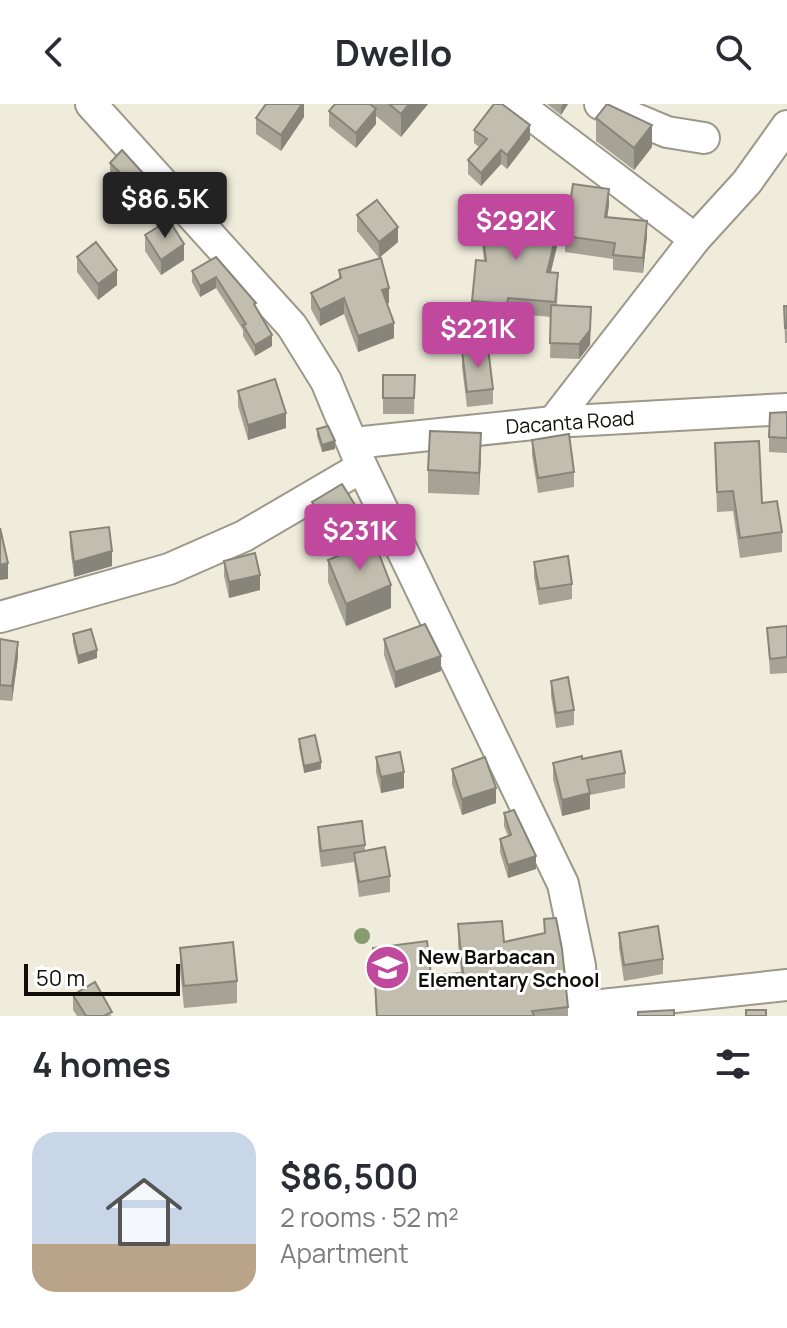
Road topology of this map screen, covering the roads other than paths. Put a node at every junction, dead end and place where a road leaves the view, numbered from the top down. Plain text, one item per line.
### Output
1 (91, 104) edge
2 (517, 104) edge
3 (600, 104) edge
4 (787, 126) edge
5 (704, 138) dead end
6 (695, 239) junction
7 (787, 409) edge
8 (553, 422) junction
9 (358, 455) junction
10 (0, 617) edge
11 (787, 985) edge
12 (583, 1011) edge

1 - 9 street
2 - 6 street
3 - 5 street
4 - 6 street
6 - 8 street
7 - 8 street, Dacanta Road
8 - 9 street, Dacanta Road
9 - 10 street
9 - 12 street
11 - 12 street

